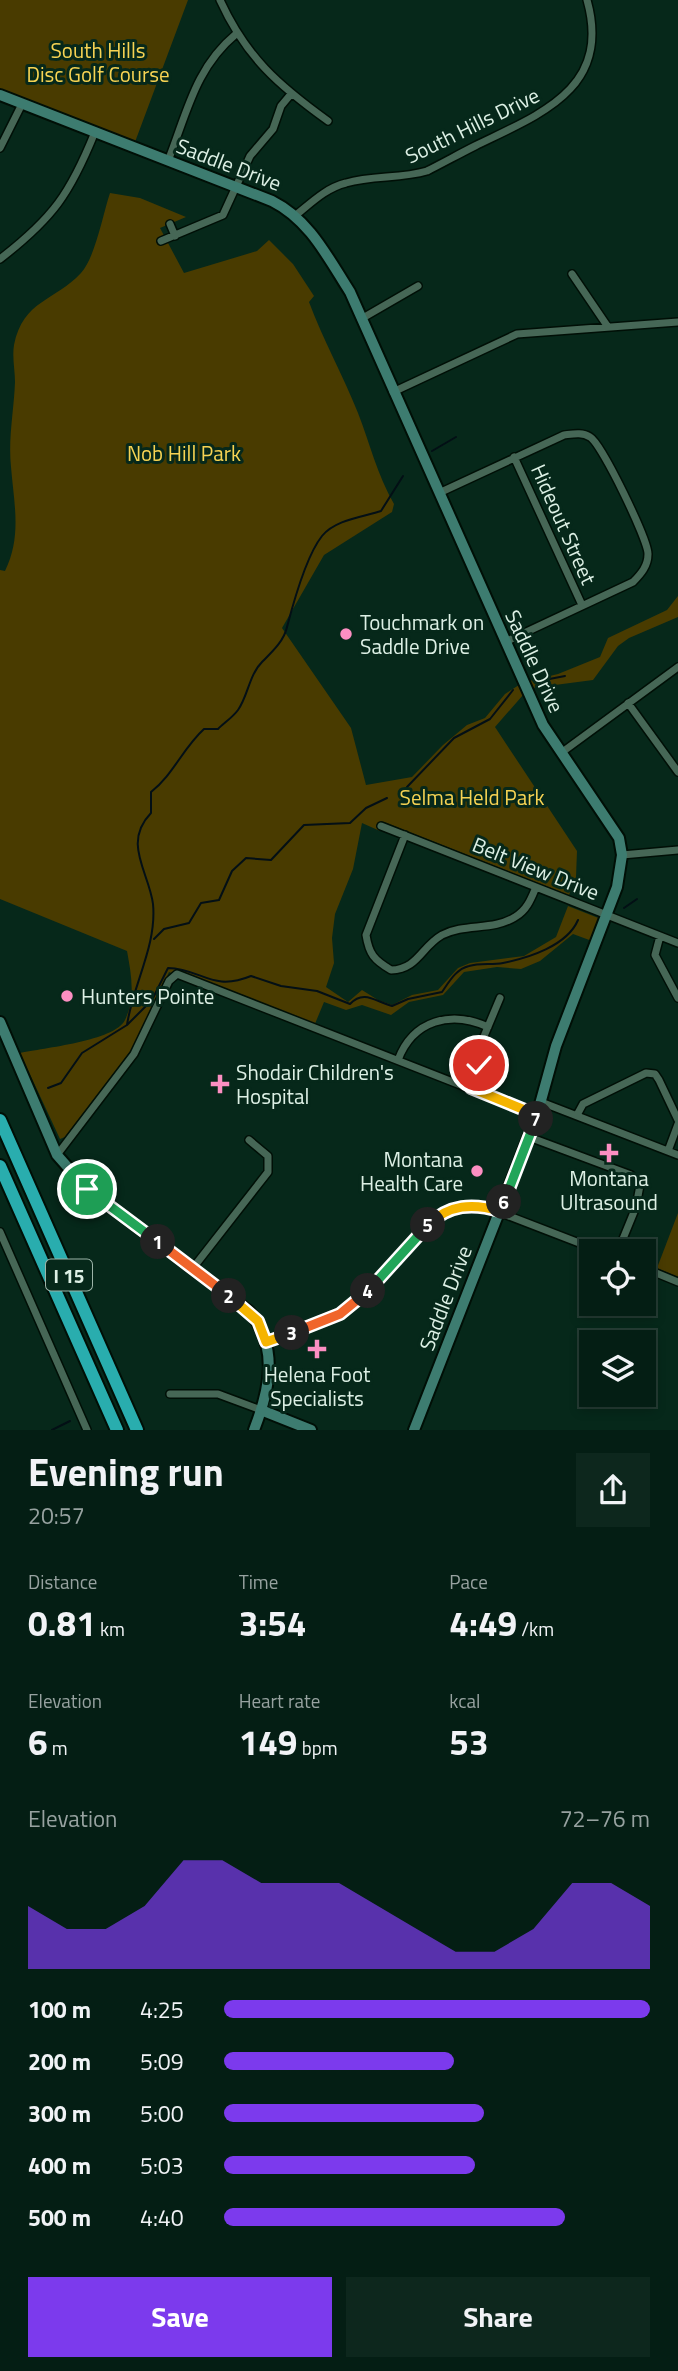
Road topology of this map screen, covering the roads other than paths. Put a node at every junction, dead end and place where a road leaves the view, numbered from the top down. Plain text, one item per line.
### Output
1 (220, 0) edge
2 (587, 0) edge
3 (236, 34) junction
4 (291, 94) junction
5 (0, 95) edge
6 (22, 104) junction
7 (328, 121) dead end
8 (95, 132) junction
9 (0, 148) edge
10 (168, 161) junction
11 (237, 187) junction
12 (296, 215) junction
13 (170, 225) dead end
14 (175, 236) junction
15 (161, 241) dead end
16 (0, 259) edge
17 (572, 274) dead end
18 (418, 286) dead end
19 (361, 319) junction
20 (678, 322) edge
21 (608, 327) junction
22 (393, 392) junction
23 (514, 457) junction
24 (439, 493) junction
25 (582, 606) junction
26 (505, 642) junction
27 (678, 667) edge
28 (628, 703) junction
29 (561, 753) junction
30 (678, 772) edge
31 (381, 826) dead end
32 (405, 835) junction
33 (678, 850) edge
34 (622, 855) junction
35 (537, 887) junction
36 (607, 916) junction
37 (660, 936) junction
38 (678, 943) edge
39 (500, 998) dead end
40 (678, 998) edge
41 (0, 1023) edge
42 (488, 1027) junction
43 (398, 1060) junction
44 (471, 1088) junction
45 (541, 1102) junction
46 (537, 1115) junction
47 (577, 1115) junction
48 (0, 1120) edge
49 (678, 1122) edge
50 (529, 1136) junction
51 (249, 1140) dead end
52 (668, 1151) junction
53 (57, 1155) junction
54 (678, 1155) edge
55 (0, 1166) edge
56 (500, 1211) junction
57 (0, 1232) edge
58 (623, 1239) edge
59 (579, 1243) edge
60 (193, 1268) junction
61 (656, 1274) edge
62 (678, 1282) edge
63 (266, 1342) junction
64 (170, 1394) dead end
65 (261, 1410) junction
66 (87, 1430) edge
67 (117, 1430) edge
68 (137, 1430) edge
69 (254, 1430) edge
70 (311, 1430) edge
71 (414, 1430) edge

1 - 3 street
2 - 12 street, South Hills Drive
3 - 4 street
3 - 10 street
4 - 7 street
4 - 11 street
5 - 6 street, Saddle Drive
6 - 8 street, Saddle Drive
6 - 9 street
8 - 10 street, Saddle Drive
8 - 16 street
10 - 11 street, Saddle Drive
11 - 12 street, Saddle Drive
11 - 14 street
12 - 19 street, Saddle Drive
13 - 14 street
14 - 15 street
17 - 21 street
18 - 19 street
19 - 22 street, Saddle Drive
20 - 21 street
21 - 22 street
22 - 24 street, Saddle Drive
23 - 24 street
23 - 25 street, Hideout Street
23 - 25 street
24 - 26 street, Saddle Drive
25 - 26 street
26 - 29 street, Saddle Drive
27 - 28 street
28 - 29 street
28 - 30 street
29 - 34 street, Saddle Drive
31 - 32 street, Belt View Drive
32 - 35 street, Belt View Drive
32 - 35 street
33 - 34 street
34 - 36 street, Saddle Drive
35 - 36 street, Belt View Drive
36 - 37 street, Belt View Drive
36 - 45 street, Saddle Drive
37 - 38 street, Belt View Drive
37 - 40 street
39 - 42 street
41 - 53 street
42 - 43 street
42 - 44 street
43 - 44 street
43 - 53 street
44 - 46 street
45 - 46 street, Saddle Drive
45 - 47 street
46 - 50 street, Saddle Drive
47 - 49 street
47 - 52 street
48 - 68 highway, I 15
49 - 52 street
50 - 56 street, Saddle Drive
50 - 58 street
51 - 60 street
52 - 54 street
53 - 60 street
55 - 67 highway, I 15
56 - 59 street
56 - 63 street
56 - 71 street, Saddle Drive
57 - 66 street
60 - 63 street
61 - 62 street
63 - 65 street
64 - 65 street
65 - 69 street
65 - 70 street

